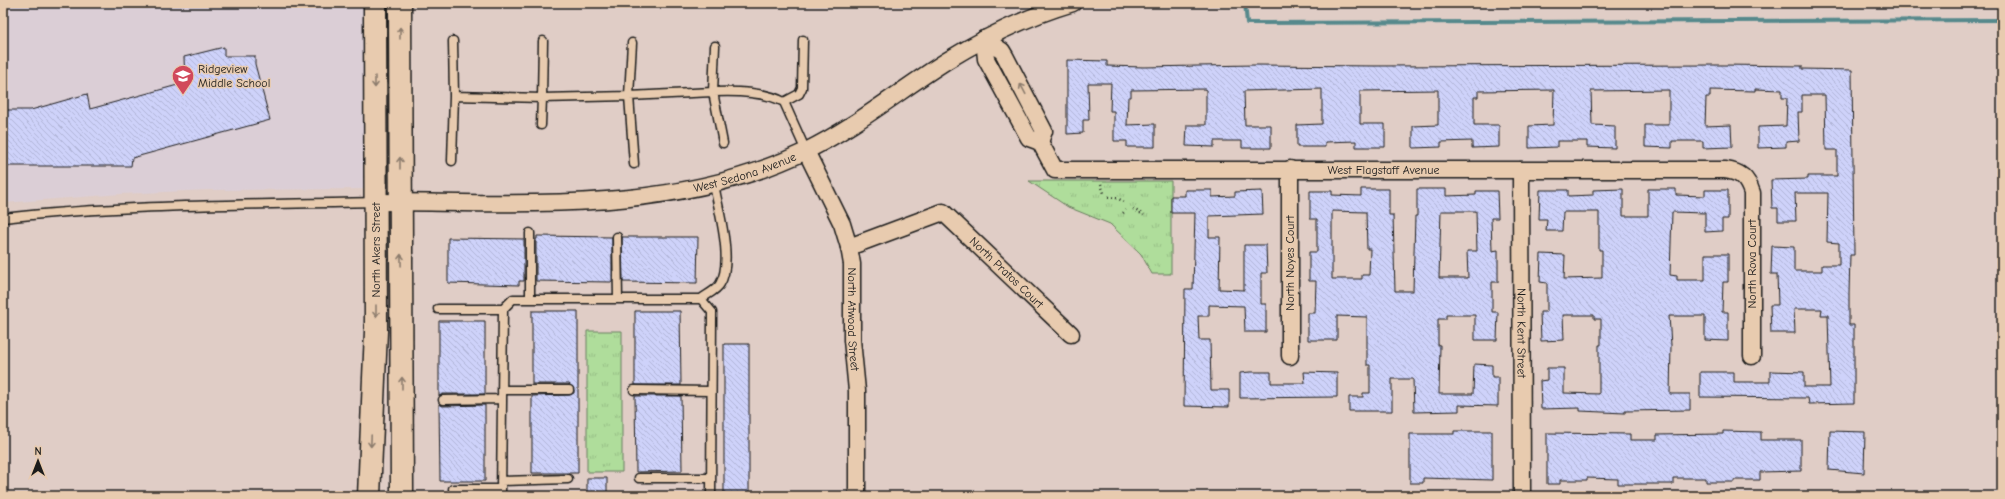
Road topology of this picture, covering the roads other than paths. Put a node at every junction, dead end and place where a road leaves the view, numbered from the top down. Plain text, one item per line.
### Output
1 (375, 3) edge
2 (400, 3) edge
3 (1073, 3) edge
4 (984, 39) junction
5 (543, 40) dead end
6 (803, 40) dead end
7 (454, 41) dead end
8 (632, 43) dead end
9 (715, 46) dead end
10 (713, 92) junction
11 (454, 96) junction
12 (629, 96) junction
13 (542, 98) junction
14 (784, 102) junction
15 (1034, 110) junction
16 (1018, 118) junction
17 (541, 125) dead end
18 (1040, 142) junction
19 (723, 143) dead end
20 (806, 151) junction
21 (452, 161) dead end
22 (634, 164) dead end
23 (1290, 169) junction
24 (1520, 170) junction
25 (1743, 175) joint
26 (714, 184) junction
27 (376, 202) junction
28 (400, 202) junction
29 (3, 218) edge
30 (530, 233) dead end
31 (617, 237) dead end
32 (849, 247) junction
33 (530, 299) junction
34 (618, 299) junction
35 (701, 299) junction
36 (438, 309) dead end
37 (503, 309) junction
38 (1070, 334) dead end
39 (1290, 356) dead end
40 (1752, 356) dead end
41 (502, 390) junction
42 (569, 390) dead end
43 (634, 390) dead end
44 (711, 390) junction
45 (502, 399) junction
46 (443, 400) dead end
47 (640, 478) dead end
48 (711, 478) junction
49 (568, 479) dead end
50 (501, 481) junction
51 (453, 489) dead end
52 (501, 493) edge
53 (369, 496) edge
54 (402, 496) edge
55 (711, 496) edge
56 (858, 496) edge
57 (1522, 496) edge

1 -> 27 main road, North Akers Street
28 -> 2 main road, North Akers Street
3 - 4 street, West Sedona Avenue
15 -> 4 street, West Flagstaff Avenue
4 - 16 street, West Flagstaff Avenue
4 - 20 street, West Sedona Avenue
5 - 13 lane
6 - 14 lane
7 - 11 lane
8 - 12 lane
9 - 10 lane
10 - 12 lane
10 - 14 lane
10 - 19 lane
11 - 13 lane
11 - 21 lane
12 - 13 lane
12 - 22 lane
13 - 17 lane
14 - 20 lane
15 - 16 lane
15 - 18 street, West Flagstaff Avenue
16 - 18 street, West Flagstaff Avenue
18 - 23 street, West Flagstaff Avenue
20 - 26 street, West Sedona Avenue
20 - 32 street, North Atwood Street
23 - 24 street, West Flagstaff Avenue
23 - 39 street, North Noyes Court
24 - 25 street, West Flagstaff Avenue
24 - 57 street, North Kent Street
25 - 40 street, North Rova Court
26 - 28 street, West Sedona Avenue
26 - 35 lane
27 - 28 street, West Sedona Avenue
27 - 29 lane
27 -> 53 main road, North Akers Street
54 -> 28 main road, North Akers Street
30 - 33 lane
31 - 34 lane
32 - 38 street, North Pratos Court
32 - 56 street, North Atwood Street
33 - 34 lane
33 - 37 lane
34 - 35 lane
35 - 44 lane
36 - 37 lane
37 - 41 lane
41 - 42 lane
41 - 45 lane
43 - 44 lane
44 - 48 lane
45 - 46 lane
45 - 50 lane
47 - 48 lane
48 - 55 lane
49 - 50 lane
50 - 52 lane
51 - 52 lane

